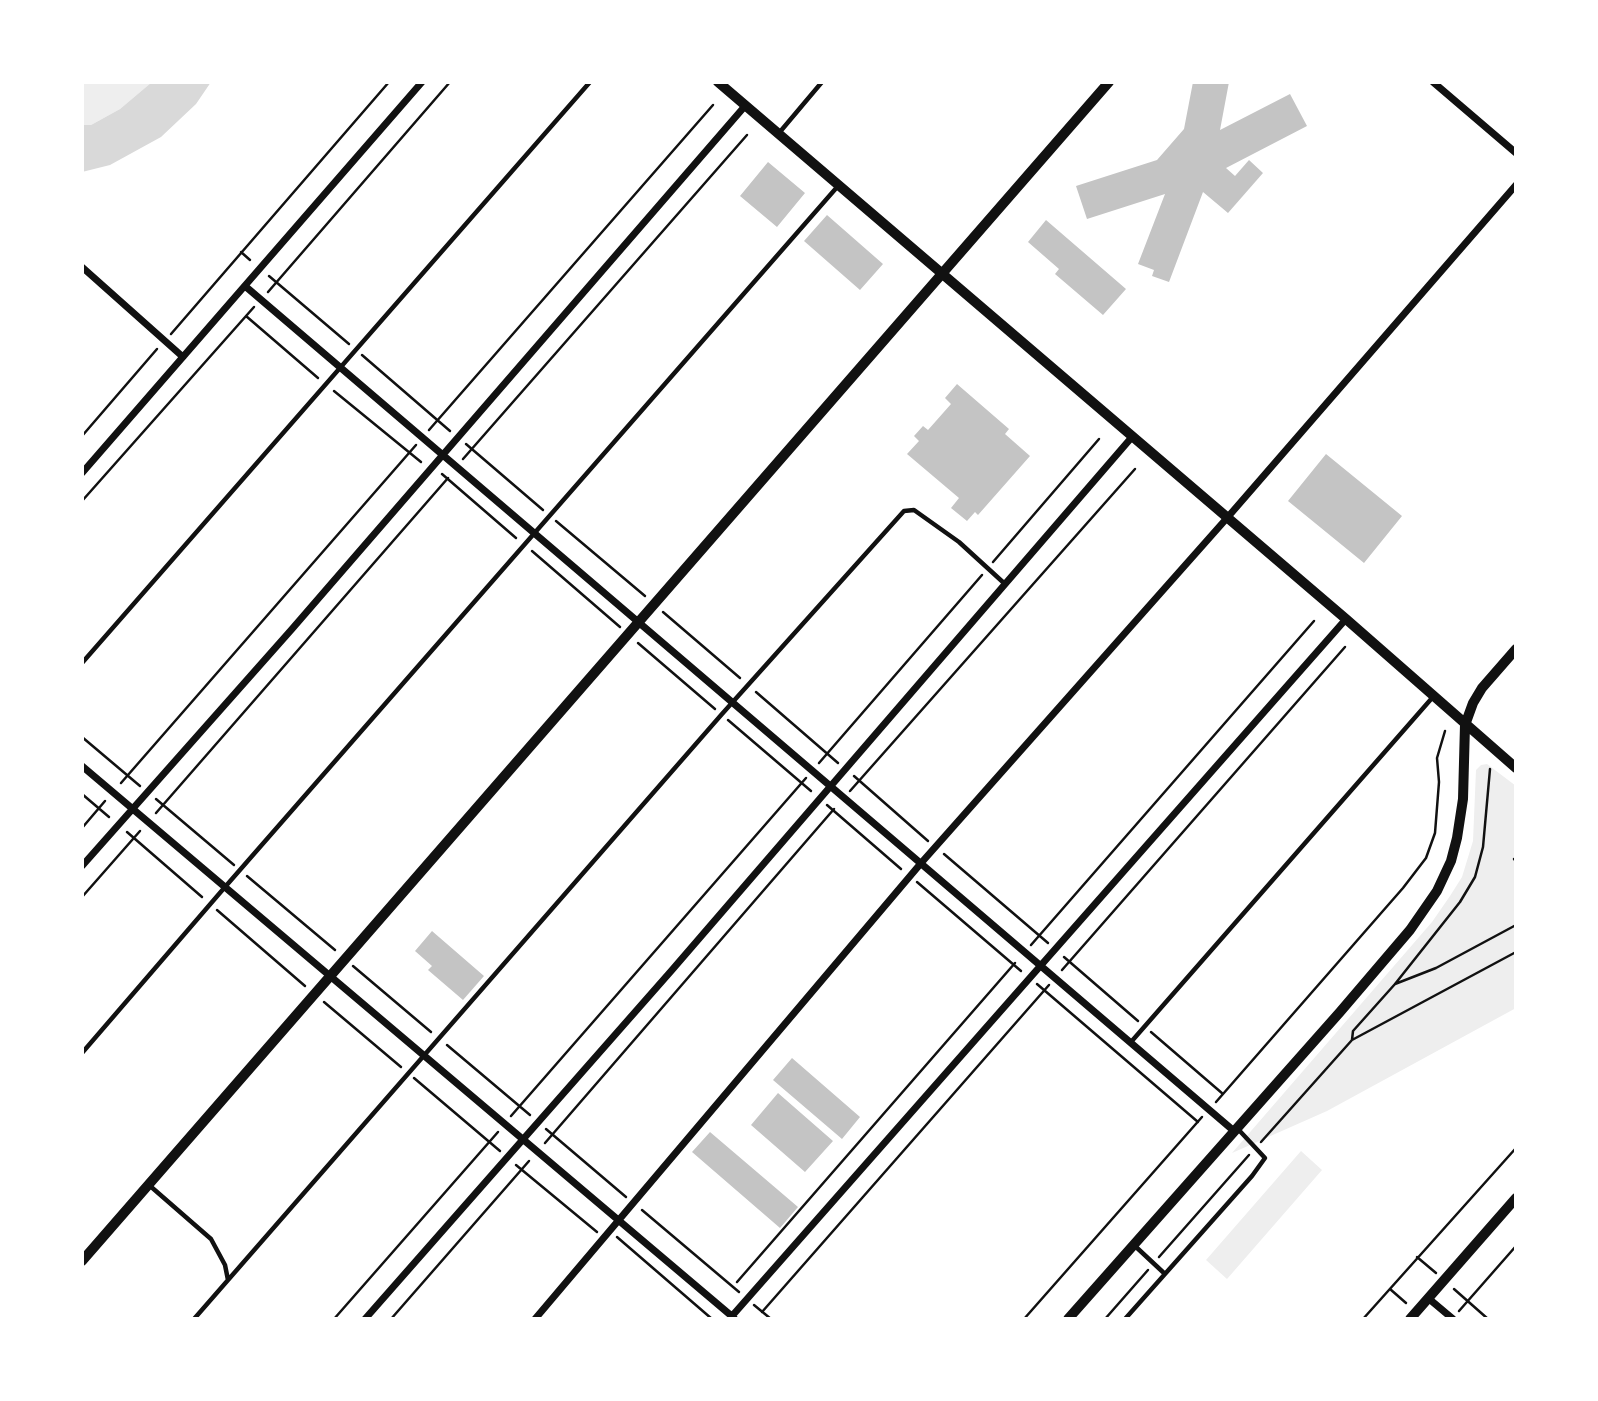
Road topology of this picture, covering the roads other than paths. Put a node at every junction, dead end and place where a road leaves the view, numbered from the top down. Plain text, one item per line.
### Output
1 (422, 82) edge
2 (590, 82) edge
3 (718, 82) edge
4 (821, 82) edge
5 (1109, 82) edge
6 (1433, 82) edge
7 (745, 106) junction
8 (778, 134) junction
9 (1516, 153) edge
10 (1516, 185) edge
11 (839, 186) junction
12 (83, 269) edge
13 (942, 274) junction
14 (245, 286) junction
15 (183, 357) junction
16 (341, 368) junction
17 (1132, 437) junction
18 (443, 455) junction
19 (82, 473) edge
20 (1227, 518) junction
21 (536, 533) junction
22 (1005, 584) junction
23 (1346, 620) junction
24 (639, 621) junction
25 (1516, 649) edge
26 (82, 663) edge
27 (1433, 697) junction
28 (733, 701) junction
29 (1465, 725) junction
30 (82, 766) edge
31 (1516, 768) edge
32 (832, 785) junction
33 (133, 809) junction
34 (922, 862) junction
35 (82, 866) edge
36 (225, 887) junction
37 (1041, 965) junction
38 (329, 976) junction
39 (1131, 1042) junction
40 (82, 1053) edge
41 (423, 1056) junction
42 (1235, 1129) junction
43 (522, 1140) junction
44 (149, 1185) junction
45 (1516, 1198) edge
46 (618, 1221) junction
47 (1132, 1245) junction
48 (82, 1261) edge
49 (1165, 1274) junction
50 (228, 1280) junction
51 (1428, 1298) junction
52 (734, 1318) edge
53 (194, 1319) edge
54 (365, 1319) edge
55 (535, 1319) edge
56 (1068, 1319) edge
57 (1125, 1319) edge
58 (1410, 1319) edge
59 (1453, 1319) edge

1 - 14 street
2 - 16 lane
3 - 7 street
4 - 8 lane
5 - 13 street
6 - 9 street
7 - 8 street
7 - 18 street
8 - 11 street
10 - 20 street
11 - 13 street
11 - 21 lane
12 - 15 street
13 - 17 street
13 - 24 street
14 - 15 street
14 - 16 street
15 - 19 street
16 - 18 street
16 - 26 lane
17 - 20 street
17 - 22 street
18 - 21 street
18 - 33 street
20 - 23 street
20 - 34 street
21 - 24 street
21 - 36 lane
22 - 28 lane
22 - 32 street
23 - 27 street
23 - 37 street
24 - 28 street
24 - 38 street
25 - 29 street
27 - 29 street
27 - 39 lane
28 - 32 street
28 - 41 lane
29 - 31 street
29 - 42 street
30 - 33 street
32 - 34 street
32 - 43 street
33 - 35 street
33 - 36 street
34 - 37 street
34 - 46 street
36 - 38 street
36 - 40 lane
37 - 39 street
37 - 52 street
38 - 41 street
38 - 44 street
39 - 42 street
41 - 43 street
41 - 50 lane
42 - 47 street
42 - 49 lane
43 - 46 street
43 - 54 street
44 - 48 street
44 - 50 lane
45 - 51 street
46 - 52 street
46 - 55 street
47 - 49 lane
47 - 56 street
49 - 57 lane
50 - 53 lane
51 - 58 street
51 - 59 street

